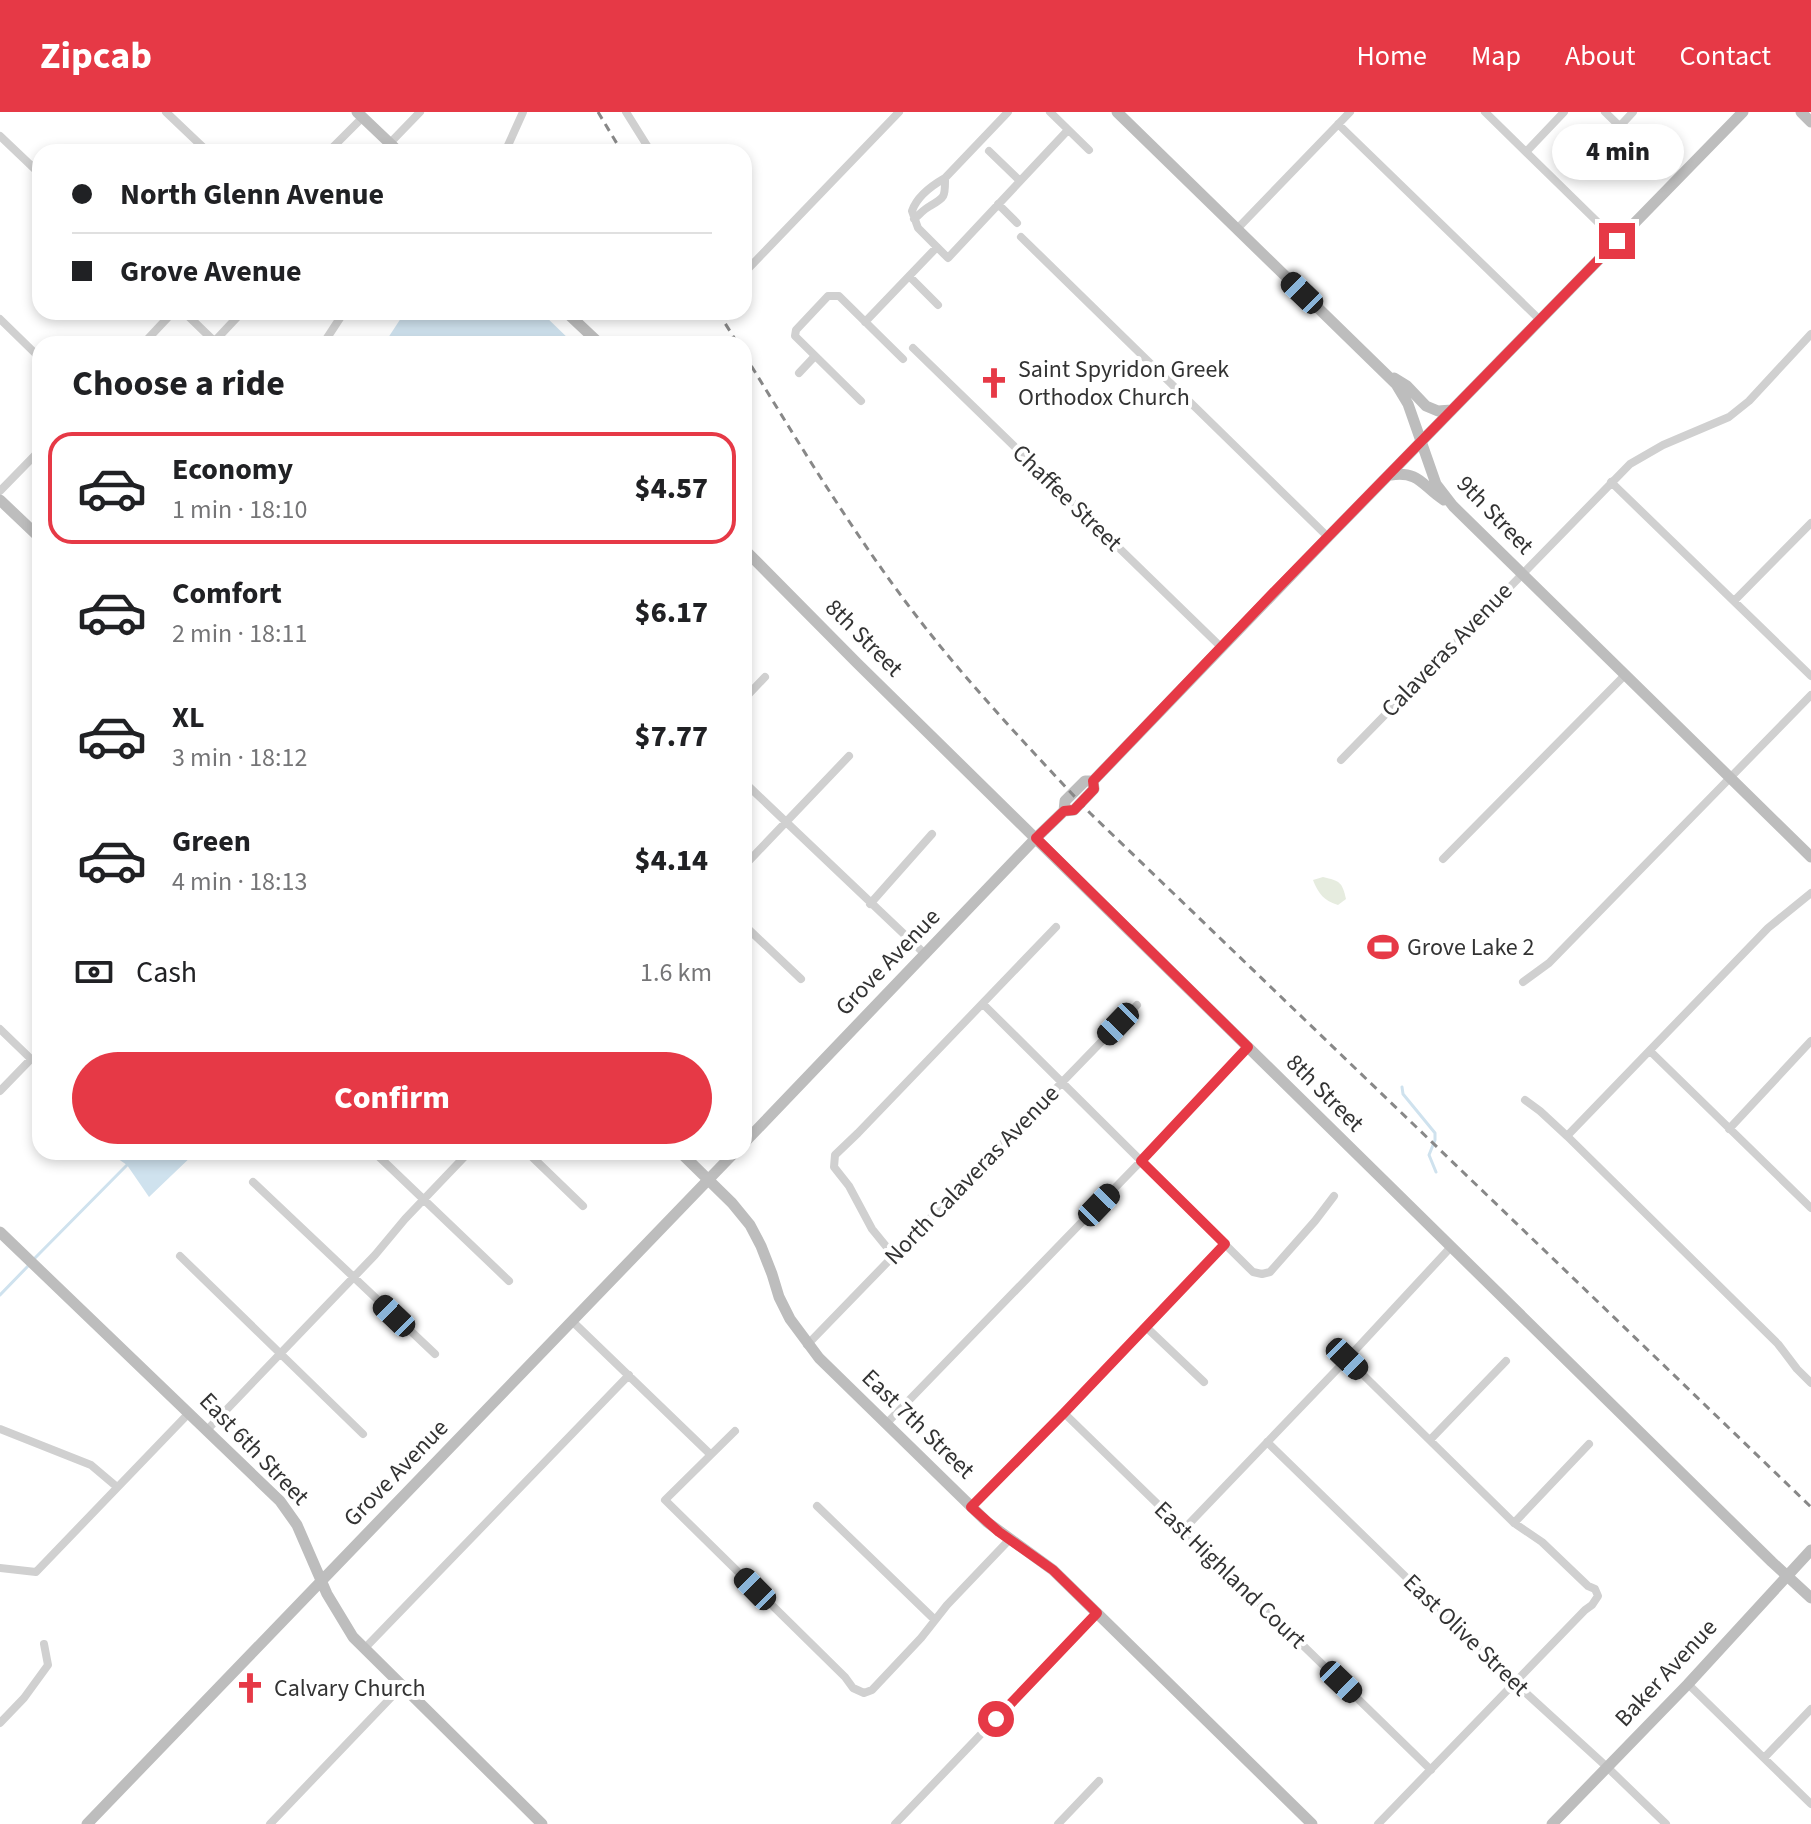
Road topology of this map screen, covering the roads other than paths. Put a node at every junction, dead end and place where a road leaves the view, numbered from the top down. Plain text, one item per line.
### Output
1 (166, 112) edge
2 (420, 112) edge
3 (523, 112) edge
4 (626, 112) edge
5 (899, 112) edge
6 (1008, 112) edge
7 (1050, 112) edge
8 (1117, 112) edge
9 (1350, 112) edge
10 (1485, 112) edge
11 (1564, 112) edge
12 (1605, 112) edge
13 (1633, 112) edge
14 (1743, 112) edge
15 (1801, 112) edge
16 (360, 115) edge
17 (1811, 122) edge
18 (1338, 124) junction
19 (1620, 126) junction
20 (1068, 130) junction
21 (0, 136) edge
22 (200, 144) edge
23 (335, 144) edge
24 (390, 144) edge
25 (397, 144) edge
26 (509, 144) edge
27 (646, 144) edge
28 (1089, 150) dead end
29 (989, 151) dead end
30 (1526, 152) junction
31 (1651, 157) dead end
32 (32, 166) edge
33 (945, 178) junction
34 (1020, 181) junction
35 (923, 194) junction
36 (998, 204) junction
37 (930, 206) junction
38 (914, 219) junction
39 (1017, 223) dead end
40 (1237, 229) junction
41 (1021, 237) dead end
42 (1617, 241) junction
43 (937, 247) junction
44 (752, 265) edge
45 (909, 276) junction
46 (938, 305) dead end
47 (0, 319) edge
48 (166, 320) edge
49 (191, 320) edge
50 (235, 320) edge
51 (574, 320) edge
52 (1540, 320) junction
53 (865, 322) junction
54 (1811, 334) edge
55 (150, 336) edge
56 (206, 336) edge
57 (220, 336) edge
58 (592, 336) edge
59 (913, 348) dead end
60 (32, 350) edge
61 (815, 356) junction
62 (903, 359) dead end
63 (1382, 371) junction
64 (799, 373) dead end
65 (861, 401) dead end
66 (1453, 410) junction
67 (1421, 443) junction
68 (32, 458) edge
69 (1390, 475) junction
70 (1611, 482) junction
71 (0, 491) edge
72 (0, 500) edge
73 (1453, 506) junction
74 (1811, 523) edge
75 (32, 530) edge
76 (1328, 537) junction
77 (752, 557) edge
78 (1521, 573) junction
79 (1734, 601) junction
80 (1222, 648) junction
81 (1625, 675) junction
82 (1811, 676) edge
83 (765, 677) dead end
84 (752, 691) edge
85 (1811, 695) edge
86 (849, 756) dead end
87 (1341, 760) dead end
88 (1730, 777) junction
89 (752, 790) edge
90 (786, 823) junction
91 (932, 834) dead end
92 (1036, 838) junction
93 (1811, 857) edge
94 (752, 858) edge
95 (1443, 859) dead end
96 (1811, 893) edge
97 (870, 904) junction
98 (1056, 927) dead end
99 (752, 933) edge
100 (926, 955) junction
101 (801, 979) dead end
102 (1523, 982) dead end
103 (983, 1004) junction
104 (1137, 1005) dead end
105 (0, 1029) edge
106 (1811, 1041) edge
107 (1248, 1047) junction
108 (1650, 1051) junction
109 (1063, 1082) junction
110 (0, 1091) edge
111 (1525, 1100) dead end
112 (1729, 1129) junction
113 (752, 1135) edge
114 (1567, 1136) junction
115 (383, 1160) edge
116 (461, 1160) edge
117 (535, 1160) edge
118 (688, 1160) edge
119 (728, 1160) edge
120 (1141, 1161) junction
121 (709, 1180) junction
122 (253, 1182) dead end
123 (1334, 1196) dead end
124 (424, 1199) junction
125 (583, 1206) dead end
126 (1811, 1208) edge
127 (0, 1232) edge
128 (1225, 1244) junction
129 (1450, 1248) junction
130 (180, 1256) dead end
131 (894, 1256) junction
132 (353, 1277) junction
133 (509, 1281) dead end
134 (572, 1321) junction
135 (1146, 1327) junction
136 (807, 1345) junction
137 (281, 1353) junction
138 (435, 1354) dead end
139 (1347, 1359) junction
140 (1506, 1361) dead end
141 (629, 1375) junction
142 (1204, 1382) dead end
143 (1811, 1383) edge
144 (189, 1413) junction
145 (1064, 1413) junction
146 (886, 1424) junction
147 (0, 1429) edge
148 (207, 1430) junction
149 (735, 1431) dead end
150 (363, 1434) dead end
151 (1430, 1440) junction
152 (1267, 1442) junction
153 (1589, 1444) dead end
154 (710, 1454) junction
155 (117, 1487) junction
156 (817, 1506) dead end
157 (971, 1507) junction
158 (1514, 1523) junction
159 (1184, 1529) junction
160 (1010, 1539) junction
161 (1811, 1550) edge
162 (0, 1568) edge
163 (1786, 1576) junction
164 (322, 1581) junction
165 (1811, 1598) edge
166 (1097, 1613) junction
167 (935, 1620) junction
168 (44, 1644) dead end
169 (364, 1649) junction
170 (1515, 1683) junction
171 (1688, 1684) junction
172 (402, 1686) junction
173 (1811, 1709) edge
174 (0, 1723) edge
175 (1764, 1758) junction
176 (1607, 1767) junction
177 (1431, 1770) junction
178 (1099, 1781) dead end
179 (1811, 1804) edge
180 (87, 1824) edge
181 (270, 1824) edge
182 (542, 1824) edge
183 (895, 1824) edge
184 (1058, 1824) edge
185 (1312, 1824) edge
186 (1378, 1824) edge
187 (1552, 1824) edge
188 (1666, 1824) edge

1 - 22 street
2 - 25 street
3 - 26 street
4 - 27 street
5 - 44 street
6 - 33 street
7 - 20 street
8 - 40 street, 9th Street
9 - 18 street
10 - 30 street
11 - 30 street
12 - 19 street
13 - 19 street
14 - 42 street, Grove Avenue
15 - 17 street
16 - 23 street
16 - 24 street
18 - 40 street
18 - 52 street
19 - 31 street
20 - 28 street
20 - 34 street
21 - 32 street
29 - 34 street
30 - 42 street
33 - 35 street
33 - 37 street
34 - 36 street
35 - 37 street
35 - 38 street
36 - 39 street
36 - 43 street
37 - 38 street
38 - 43 street
40 - 63 street, 9th Street
41 - 76 street
42 - 52 street, Grove Avenue
43 - 45 street
45 - 46 street
45 - 53 street
47 - 60 street
48 - 55 street
49 - 56 street
50 - 57 street
51 - 58 street
52 - 66 street, Grove Avenue
53 - 61 street
53 - 62 street
54 - 70 street, Calaveras Avenue
59 - 80 street, Chaffee Street
61 - 64 street
61 - 65 street
63 - 66 street
63 - 67 street, 9th Street
66 - 67 street, Grove Avenue
67 - 69 street, Grove Avenue
67 - 73 street, 9th Street
68 - 71 street
69 - 73 street
69 - 76 street, Grove Avenue
70 - 78 street, Calaveras Avenue
70 - 79 street
72 - 75 street
73 - 78 street, 9th Street
74 - 79 street
76 - 80 street, Grove Avenue
77 - 92 street, 8th Street
78 - 81 street, 9th Street
78 - 87 street, Calaveras Avenue
79 - 82 street
80 - 92 street, Grove Avenue
81 - 88 street, 9th Street
81 - 95 street
83 - 84 street
85 - 88 street
86 - 90 street
88 - 93 street, 9th Street
88 - 102 street
89 - 90 street
90 - 94 street
90 - 97 street
91 - 97 street
92 - 100 street, Grove Avenue
92 - 107 street, 8th Street
96 - 108 street
97 - 100 street
98 - 103 street
99 - 101 street
100 - 113 street, Grove Avenue
103 - 109 street
103 - 131 street
104 - 109 street, North Calaveras Avenue
105 - 110 street
106 - 112 street
107 - 120 street
107 - 129 street, 8th Street
108 - 112 street
108 - 114 street
109 - 120 street
109 - 131 street, North Calaveras Avenue
111 - 114 street
112 - 126 street
114 - 143 street
115 - 124 street
116 - 124 street
117 - 125 street
118 - 121 street, East 7th Street
119 - 121 street, Grove Avenue
120 - 128 street
120 - 146 street
121 - 134 street, Grove Avenue
121 - 136 street, East 7th Street
122 - 132 street
123 - 128 street
124 - 132 street
124 - 133 street
127 - 144 street, East 6th Street
128 - 135 street
129 - 139 street
129 - 163 street, 8th Street
130 - 137 street
131 - 136 street, North Calaveras Avenue
132 - 137 street
132 - 138 street
134 - 141 street
134 - 164 street, Grove Avenue
135 - 142 street
135 - 145 street
136 - 146 street, East 7th Street
137 - 148 street
137 - 150 street
139 - 151 street
139 - 152 street
140 - 151 street
141 - 154 street
141 - 169 street
144 - 148 street, East 6th Street
144 - 155 street
145 - 157 street
145 - 159 street, East Highland Court
146 - 157 street, East 7th Street
147 - 155 street
148 - 164 street, East 6th Street
149 - 154 street
151 - 158 street
152 - 159 street
152 - 170 street, East Olive Street
153 - 158 street
154 - 167 street
155 - 162 street
156 - 167 street
157 - 160 street, East 7th Street
158 - 170 street
159 - 177 street, East Highland Court
160 - 166 street, East 7th Street
160 - 167 street
161 - 163 street, Baker Avenue
163 - 165 street, 8th Street
163 - 171 street, Baker Avenue
164 - 169 street, East 6th Street
164 - 180 street, Grove Avenue
166 - 183 street
166 - 185 street, East 7th Street
168 - 174 street
169 - 172 street, East 6th Street
170 - 176 street, East Olive Street
170 - 177 street
171 - 175 street
171 - 176 street, Baker Avenue
172 - 181 street
172 - 182 street, East 6th Street
173 - 175 street
175 - 179 street
176 - 187 street, Baker Avenue
176 - 188 street, East Olive Street
177 - 186 street
178 - 184 street

